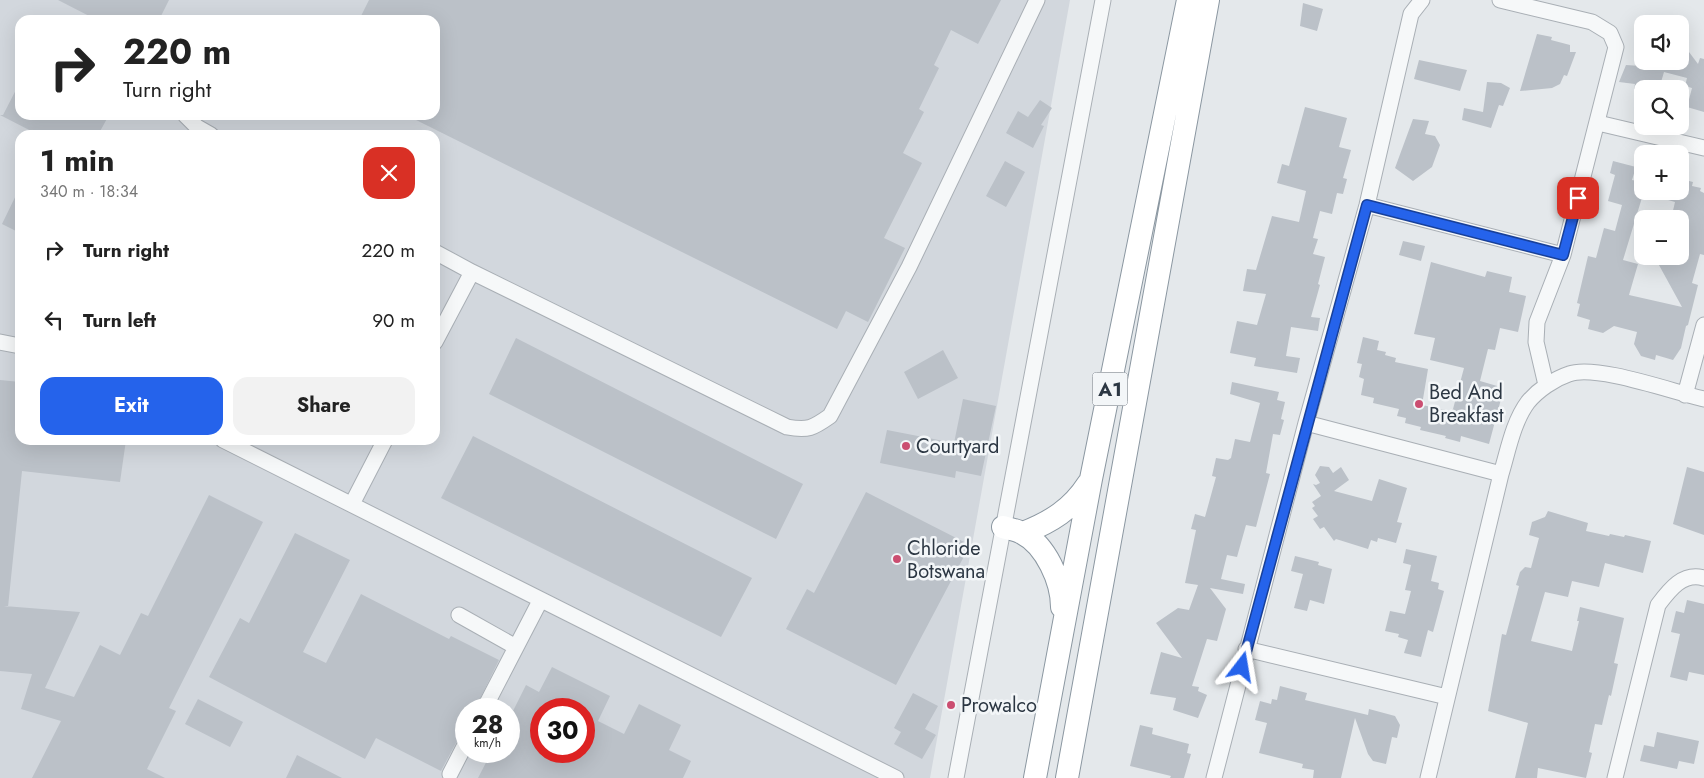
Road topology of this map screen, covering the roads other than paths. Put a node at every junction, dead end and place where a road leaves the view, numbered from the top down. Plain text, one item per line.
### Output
1 (1037, 0) edge
2 (1103, 0) edge
3 (1188, 0) edge
4 (1208, 0) edge
5 (1422, 0) edge
6 (1500, 0) edge
7 (190, 120) edge
8 (1598, 123) junction
9 (201, 130) edge
10 (1704, 148) edge
11 (1367, 205) junction
12 (440, 255) edge
13 (1563, 255) junction
14 (472, 272) junction
15 (1704, 325) edge
16 (440, 333) edge
17 (0, 342) edge
18 (15, 345) edge
19 (1546, 386) junction
20 (1685, 395) junction
21 (1704, 399) edge
22 (1306, 422) junction
23 (232, 445) edge
24 (382, 445) edge
25 (1502, 474) junction
26 (1092, 479) junction
27 (352, 504) junction
28 (1013, 530) junction
29 (1704, 578) edge
30 (540, 601) junction
31 (459, 615) dead end
32 (1060, 645) junction
33 (516, 647) junction
34 (1246, 649) junction
35 (1448, 697) junction
36 (490, 698) edge
37 (456, 763) edge
38 (450, 774) dead end
39 (896, 778) edge
40 (956, 778) edge
41 (1035, 778) edge
42 (1067, 778) edge
43 (1214, 778) edge
44 (1428, 778) edge
45 (1615, 778) edge

1 - 14 street
2 - 28 street
3 - 26 highway, A1
4 - 42 highway, A1
5 - 11 street
6 - 8 street
7 - 9 street
8 - 10 street
8 - 13 street
11 - 13 street
11 - 22 street
12 - 14 street
13 - 19 street
14 - 16 street
15 - 20 street
17 - 18 street
19 - 20 street
19 - 25 street
20 - 21 street
22 - 25 street
22 - 34 street
23 - 27 street
24 - 27 street
25 - 35 street
26 - 28 highway
26 - 32 highway, A1
27 - 30 street
28 - 32 highway
28 - 40 street
29 - 45 street
30 - 33 street
30 - 39 street
31 - 33 street
32 - 41 highway, A1
33 - 36 street
34 - 35 street
34 - 43 street
35 - 44 street
37 - 38 street

